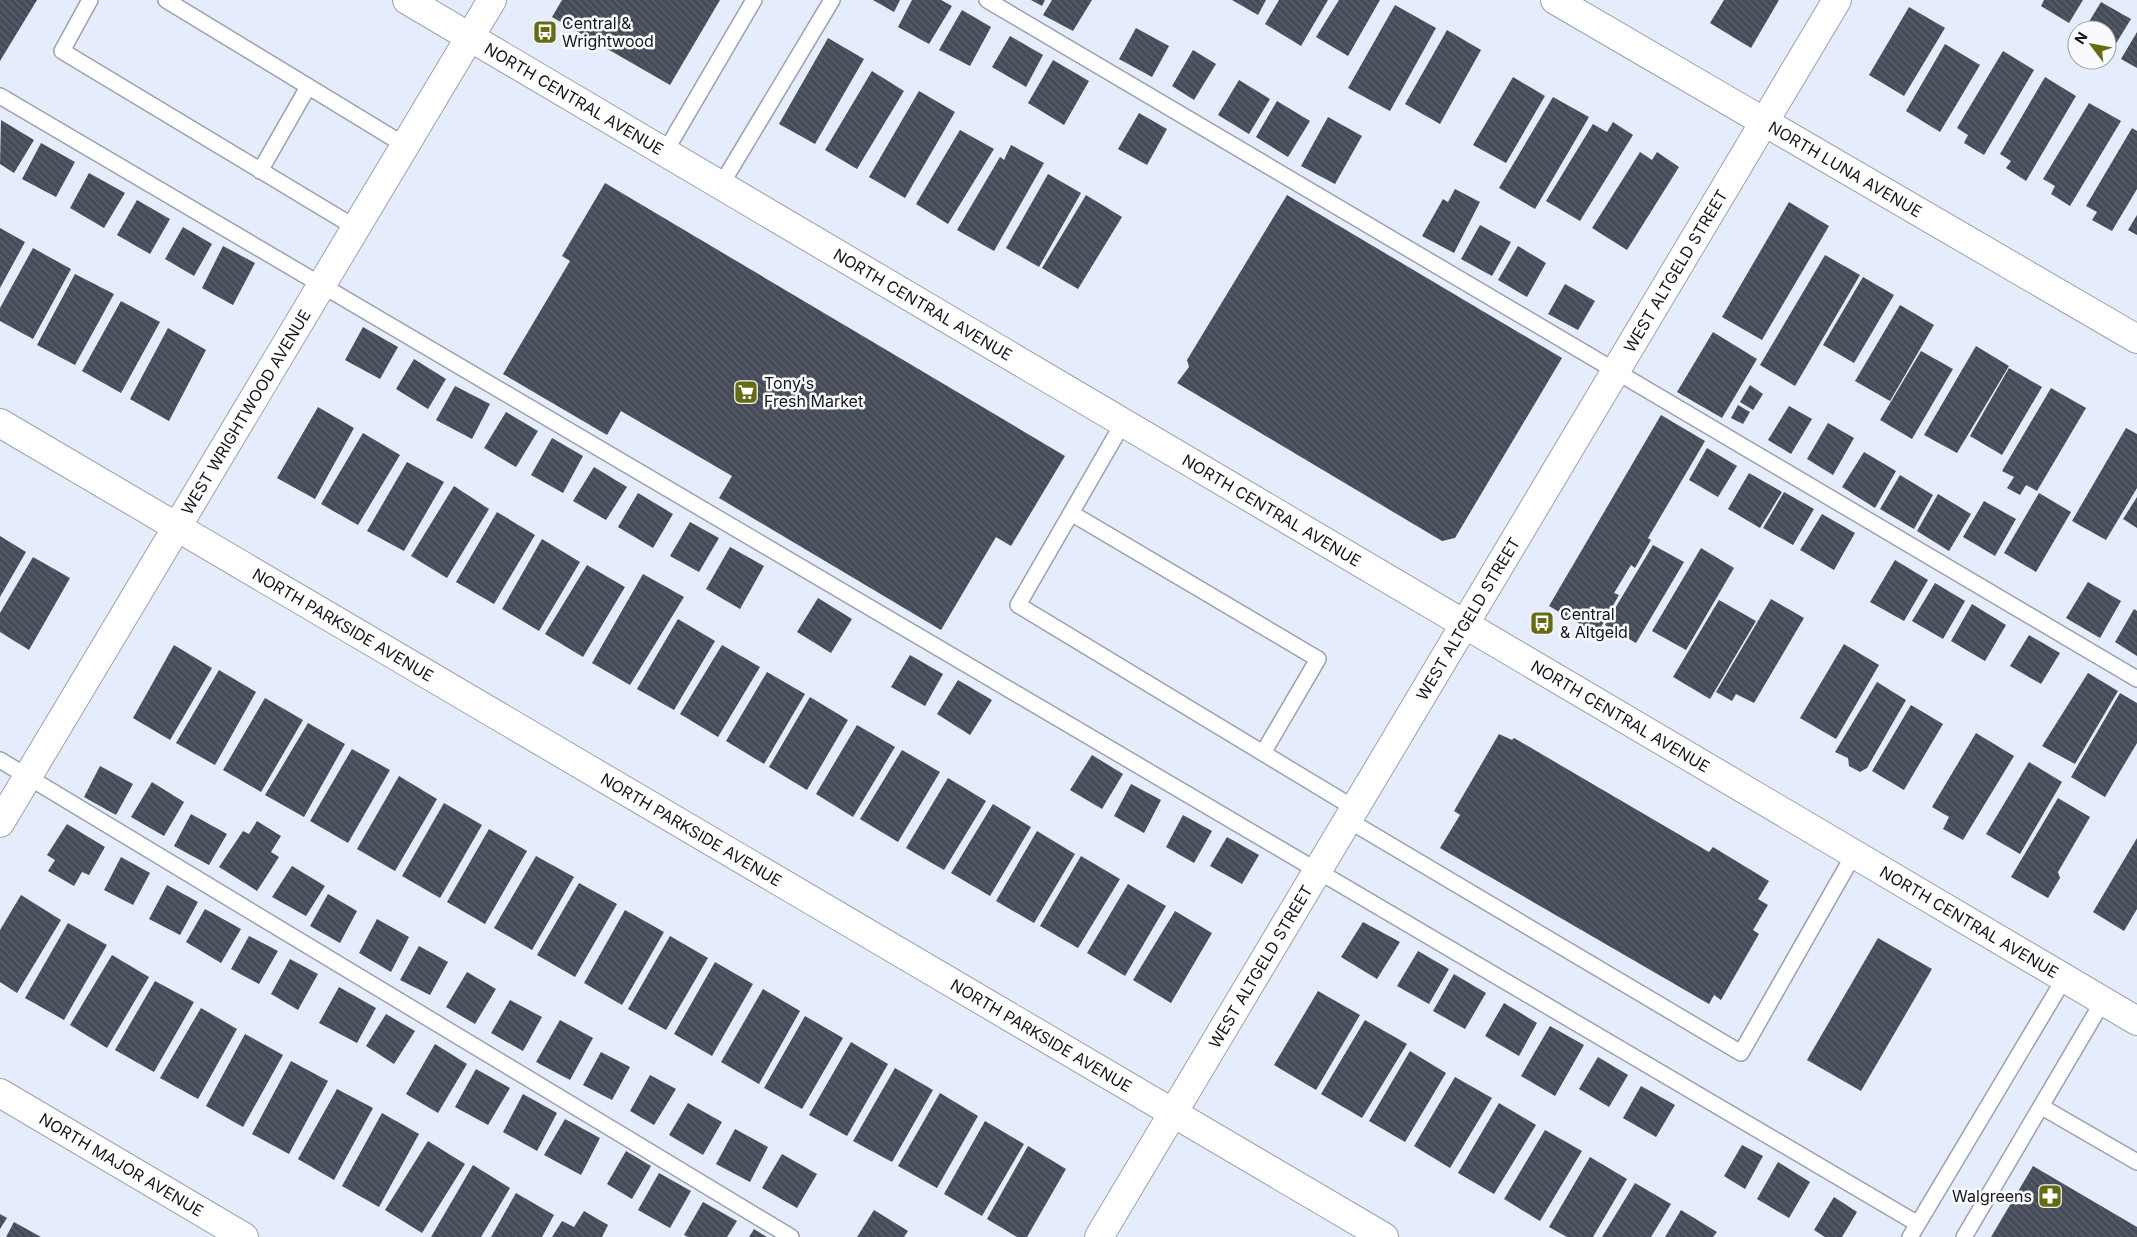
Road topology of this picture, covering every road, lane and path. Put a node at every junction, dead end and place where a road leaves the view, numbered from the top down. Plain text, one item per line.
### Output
1 (90, 0) edge
2 (166, 0) edge
3 (407, 0) edge
4 (492, 0) edge
5 (754, 0) edge
6 (832, 0) edge
7 (988, 0) edge
8 (1555, 0) edge
9 (1836, 0) edge
10 (470, 38) junction
11 (308, 87) junction
12 (0, 96) edge
13 (1764, 122) junction
14 (406, 146) junction
15 (665, 152) junction
16 (260, 171) junction
17 (721, 185) junction
18 (356, 228) junction
19 (322, 285) junction
20 (2137, 339) edge
21 (1615, 371) junction
22 (0, 423) edge
23 (1123, 423) junction
24 (1071, 513) junction
25 (177, 527) junction
26 (1464, 624) junction
27 (2137, 679) edge
28 (1264, 753) junction
29 (0, 760) edge
30 (28, 776) junction
31 (1351, 814) junction
32 (0, 823) edge
33 (1854, 854) junction
34 (1317, 871) junction
35 (2064, 979) junction
36 (2103, 1001) junction
37 (2137, 1021) edge
38 (0, 1093) edge
39 (2042, 1107) junction
40 (1173, 1113) junction
41 (2137, 1162) edge
42 (1914, 1231) edge
43 (244, 1237) edge
44 (791, 1237) edge
45 (1099, 1237) edge
46 (1384, 1237) edge
47 (1964, 1237) edge

1 - 16 lane
2 - 11 lane
3 - 10 street, NORTH CENTRAL AVENUE
4 - 10 street, WEST WRIGHTWOOD AVENUE
5 - 15 lane
6 - 17 lane
7 - 21 lane
8 - 13 street, NORTH LUNA AVENUE
9 - 13 street, WEST ALTGELD STREET
10 - 14 street, WEST WRIGHTWOOD AVENUE
10 - 15 street, NORTH CENTRAL AVENUE
11 - 14 lane
11 - 16 lane
12 - 19 lane
13 - 20 street, NORTH LUNA AVENUE
13 - 21 street, WEST ALTGELD STREET
14 - 18 street, WEST WRIGHTWOOD AVENUE
15 - 17 street, NORTH CENTRAL AVENUE
16 - 18 lane
17 - 23 street, NORTH CENTRAL AVENUE
18 - 19 street, WEST WRIGHTWOOD AVENUE
19 - 25 street, WEST WRIGHTWOOD AVENUE
19 - 34 lane
21 - 26 street, WEST ALTGELD STREET
21 - 27 lane
22 - 25 street, NORTH PARKSIDE AVENUE
23 - 24 lane
23 - 26 street, NORTH CENTRAL AVENUE
24 - 28 lane
24 - 28 lane
25 - 30 street, WEST WRIGHTWOOD AVENUE
25 - 40 street, NORTH PARKSIDE AVENUE
26 - 31 street, WEST ALTGELD STREET
26 - 33 street, NORTH CENTRAL AVENUE
28 - 31 lane
29 - 30 lane
30 - 32 street, WEST WRIGHTWOOD AVENUE
30 - 44 lane
31 - 33 lane
31 - 34 street, WEST ALTGELD STREET
33 - 35 street, NORTH CENTRAL AVENUE
34 - 40 street, WEST ALTGELD STREET
34 - 42 lane
35 - 36 street, NORTH CENTRAL AVENUE
35 - 42 lane
36 - 37 street, NORTH CENTRAL AVENUE
36 - 39 lane
38 - 43 street, NORTH MAJOR AVENUE
39 - 41 lane
39 - 47 lane
40 - 45 street, WEST ALTGELD STREET
40 - 46 street, NORTH PARKSIDE AVENUE

